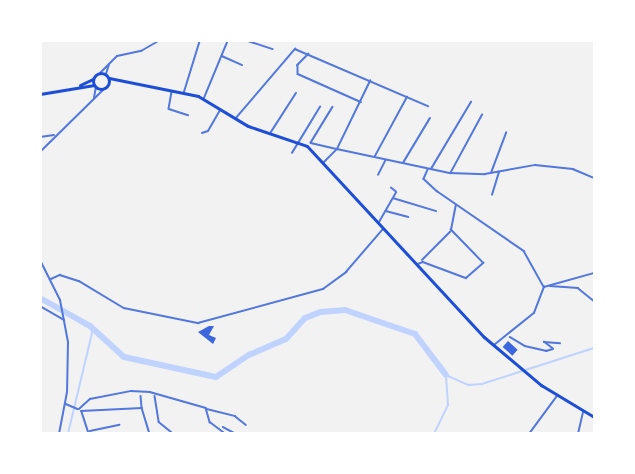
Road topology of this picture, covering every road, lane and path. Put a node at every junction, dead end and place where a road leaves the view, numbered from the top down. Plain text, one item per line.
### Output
1 (160, 40) edge
2 (200, 40) edge
3 (228, 40) edge
4 (245, 40) edge
5 (273, 49) dead end
6 (309, 54) junction
7 (221, 56) junction
8 (110, 61) junction
9 (242, 65) dead end
10 (100, 73) junction
11 (106, 74) junction
12 (109, 78) junction
13 (93, 79) junction
14 (123, 80) junction
15 (371, 81) junction
16 (110, 83) junction
17 (95, 86) junction
18 (76, 87) junction
19 (104, 89) junction
20 (173, 91) junction
21 (184, 93) junction
22 (296, 93) dead end
23 (40, 94) edge
24 (407, 96) junction
25 (204, 98) junction
26 (92, 102) junction
27 (471, 102) dead end
28 (361, 103) junction
29 (428, 105) dead end
30 (320, 107) dead end
31 (333, 107) dead end
32 (220, 109) junction
33 (188, 115) dead end
34 (482, 115) dead end
35 (430, 118) dead end
36 (235, 119) junction
37 (202, 133) dead end
38 (271, 133) junction
39 (506, 133) dead end
40 (55, 135) junction
41 (40, 137) edge
42 (297, 141) junction
43 (337, 149) junction
44 (40, 152) edge
45 (292, 153) dead end
46 (374, 158) junction
47 (386, 160) junction
48 (324, 162) junction
49 (403, 164) junction
50 (429, 170) junction
51 (500, 171) junction
52 (450, 173) junction
53 (491, 173) junction
54 (378, 175) dead end
55 (594, 177) edge
56 (390, 188) dead end
57 (492, 195) dead end
58 (393, 198) junction
59 (456, 204) junction
60 (386, 210) junction
61 (436, 211) dead end
62 (408, 217) dead end
63 (378, 223) junction
64 (383, 228) junction
65 (451, 230) junction
66 (40, 260) edge
67 (422, 261) junction
68 (417, 265) junction
69 (594, 273) edge
70 (51, 279) junction
71 (549, 286) junction
72 (544, 287) junction
73 (594, 301) edge
74 (40, 306) edge
75 (64, 321) junction
76 (509, 336) junction
77 (560, 343) dead end
78 (494, 346) junction
79 (155, 395) junction
80 (141, 396) dead end
81 (556, 396) junction
82 (65, 404) junction
83 (142, 408) junction
84 (206, 408) junction
85 (80, 410) junction
86 (583, 412) junction
87 (594, 417) edge
88 (119, 425) dead end
89 (246, 425) dead end
90 (222, 427) junction
91 (89, 432) edge
92 (58, 434) edge
93 (150, 434) edge
94 (174, 434) edge
95 (226, 434) edge
96 (236, 434) edge
97 (529, 434) edge
98 (578, 434) edge

1 - 8 street
2 - 21 street
3 - 7 street
4 - 5 street
6 - 15 street
6 - 28 street
6 - 36 street
7 - 9 street
7 - 25 street
8 - 10 street
8 - 11 street
10 - 11 main road
10 - 13 main road
11 - 12 main road
12 - 14 main road
12 - 16 main road
13 - 17 main road
13 - 18 main road
14 - 16 main road
14 - 20 main road
15 - 24 street
15 - 28 street
16 - 19 main road
17 - 18 main road
17 - 19 main road
17 - 26 street
18 - 23 main road
19 - 26 street
20 - 21 main road
20 - 33 street
21 - 25 main road
22 - 38 street
24 - 29 street
24 - 46 street
25 - 32 main road
26 - 40 street
27 - 50 street
28 - 43 street
30 - 42 street
31 - 43 street
32 - 36 main road
32 - 37 street
34 - 52 street
35 - 49 street
36 - 38 main road
38 - 42 main road
39 - 53 street
40 - 41 street
40 - 44 street
42 - 45 street
42 - 48 main road
43 - 46 street
43 - 48 street
46 - 47 street
47 - 49 street
47 - 54 street
48 - 63 main road
49 - 50 street
50 - 52 street
50 - 59 street
51 - 53 street
51 - 55 street
51 - 57 street
52 - 53 street
56 - 58 street
58 - 60 street
58 - 61 street
59 - 65 street
59 - 72 street
60 - 62 street
60 - 63 street
63 - 64 main road
64 - 68 main road
64 - 70 street
65 - 67 street
65 - 67 street
66 - 70 street
67 - 68 street
68 - 78 main road
69 - 71 street
70 - 75 street
71 - 72 street
71 - 73 street
72 - 76 street
74 - 75 street
75 - 82 street
76 - 77 street
76 - 78 street
78 - 81 main road
79 - 84 street
79 - 85 street
79 - 94 street
80 - 83 street
81 - 86 main road
81 - 97 street
82 - 85 street
82 - 92 street
83 - 85 street
83 - 93 street
84 - 89 street
84 - 90 street
85 - 91 street
86 - 87 main road
86 - 98 street
88 - 91 street
90 - 95 street
90 - 96 street

